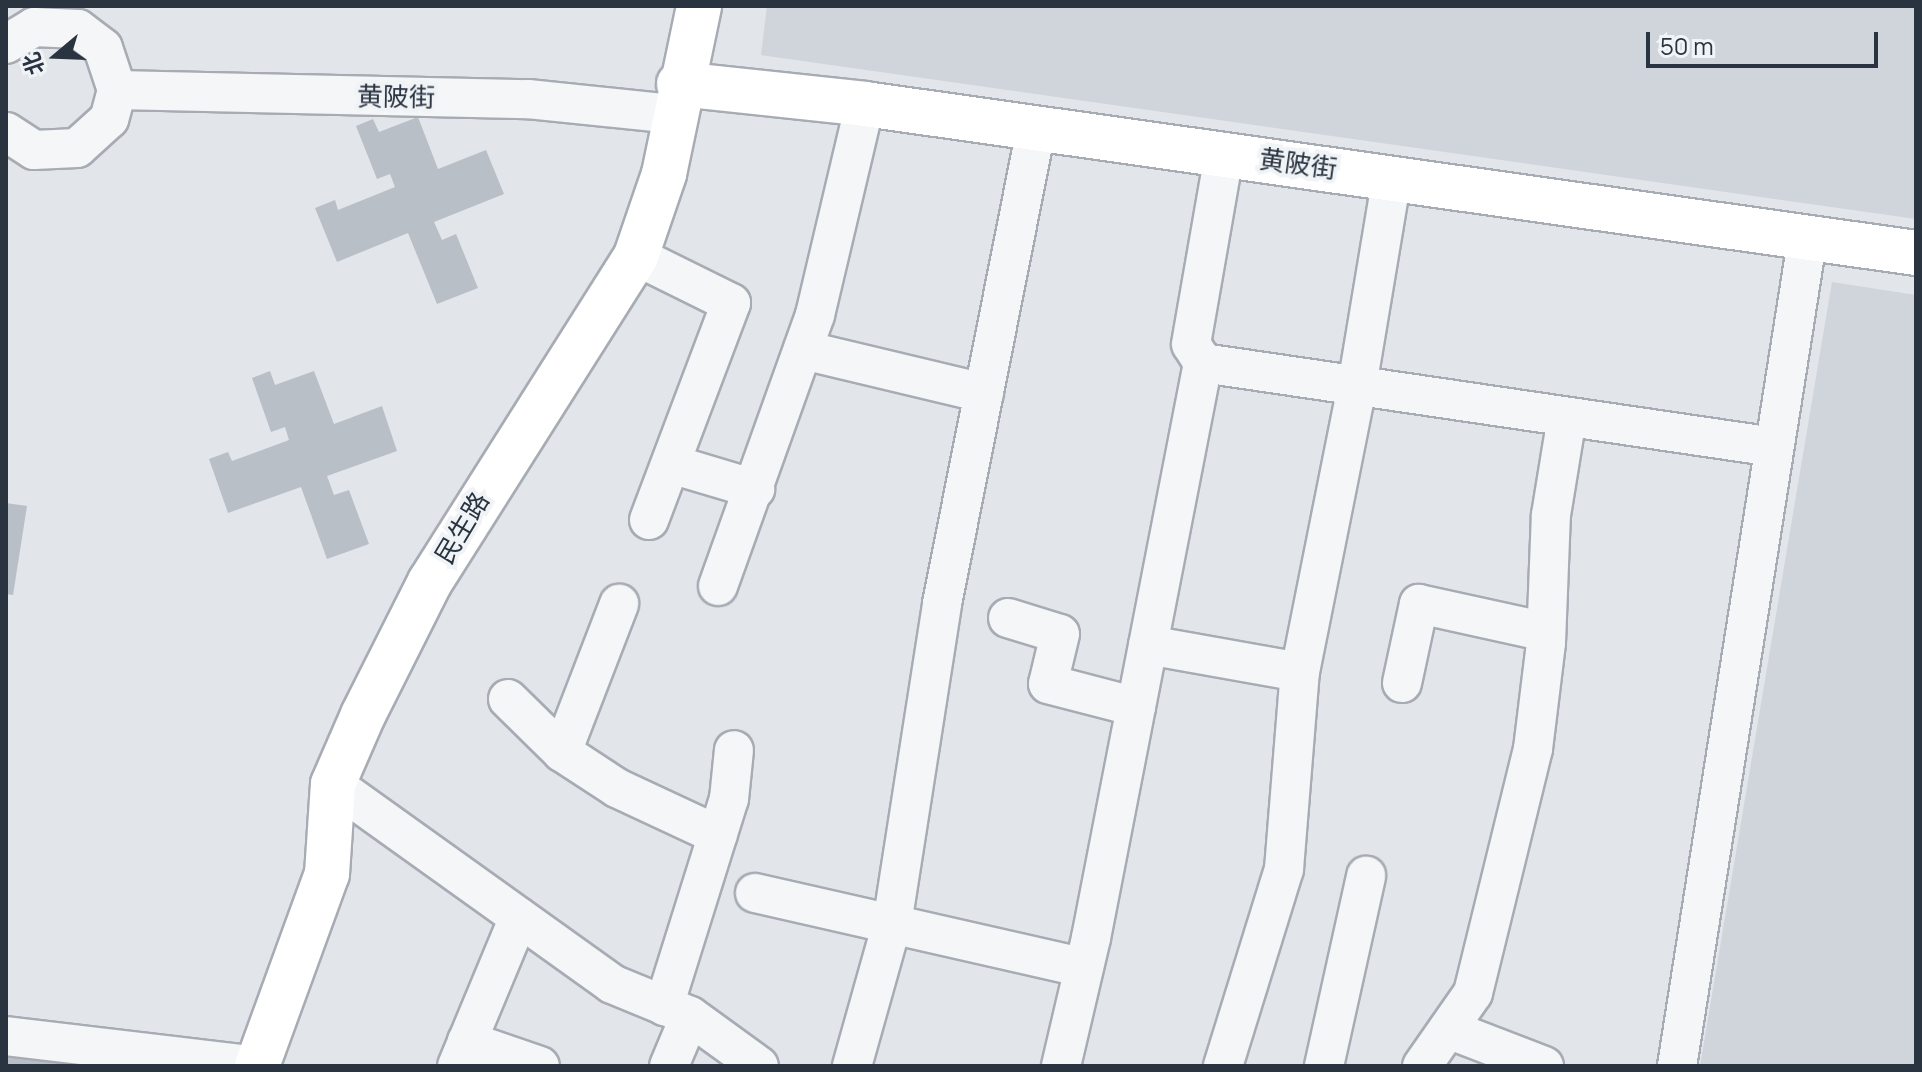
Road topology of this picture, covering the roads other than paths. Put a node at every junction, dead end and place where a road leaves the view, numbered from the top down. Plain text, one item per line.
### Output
1 (699, 6) edge
2 (6, 44) edge
3 (117, 90) junction
4 (677, 99) junction
5 (865, 104) junction
6 (1036, 128) junction
7 (6, 132) edge
8 (1224, 154) junction
9 (1392, 177) junction
10 (1808, 235) junction
11 (1916, 253) edge
12 (636, 256) junction
13 (803, 350) junction
14 (1203, 363) junction
15 (1357, 386) junction
16 (984, 393) junction
17 (1567, 417) junction
18 (1774, 447) junction
19 (671, 464) junction
20 (755, 489) junction
21 (649, 520) dead end
22 (718, 586) dead end
23 (619, 604) dead end
24 (1008, 618) dead end
25 (1546, 632) junction
26 (1148, 645) junction
27 (1300, 672) junction
28 (1402, 683) dead end
29 (508, 699) dead end
30 (1136, 707) junction
31 (734, 750) dead end
32 (562, 752) junction
33 (333, 784) junction
34 (718, 835) junction
35 (1366, 876) dead end
36 (755, 893) dead end
37 (519, 917) junction
38 (892, 924) junction
39 (1084, 968) junction
40 (677, 1011) junction
41 (1448, 1029) junction
42 (6, 1036) edge
43 (462, 1054) edge
44 (257, 1066) edge
45 (540, 1066) edge
46 (669, 1066) edge
47 (759, 1066) edge
48 (852, 1066) edge
49 (1061, 1066) edge
50 (1223, 1066) edge
51 (1324, 1066) edge
52 (1422, 1066) edge
53 (1544, 1066) edge
54 (1677, 1066) edge

1 - 4 street, 民生路
2 - 3 street
3 - 4 street, 黄陂街
3 - 7 street
4 - 5 street, 黄陂街
4 - 12 street, 民生路
5 - 6 street, 黄陂街
5 - 13 street
6 - 8 street, 黄陂街
6 - 16 street
8 - 9 street, 黄陂街
8 - 14 street
9 - 10 street, 黄陂街
9 - 15 street
10 - 11 street, 黄陂街
10 - 18 street
12 - 19 street
12 - 33 street, 民生路
13 - 16 street
13 - 20 street
14 - 15 street
14 - 26 street
15 - 17 street
15 - 27 street
16 - 38 street
17 - 18 street
17 - 25 street
18 - 54 street
19 - 20 street
19 - 21 street
20 - 22 street
23 - 32 street
24 - 30 street
25 - 28 street
25 - 41 street
26 - 27 street
26 - 30 street
27 - 50 street
29 - 32 street
30 - 39 street
31 - 34 street
32 - 34 street
33 - 37 street
33 - 44 street, 民生路
34 - 40 street
35 - 51 street
36 - 38 street
37 - 40 street
37 - 43 street
38 - 39 street
38 - 48 street
39 - 49 street
40 - 46 street
40 - 47 street
41 - 52 street
41 - 53 street
42 - 44 street
43 - 45 street

